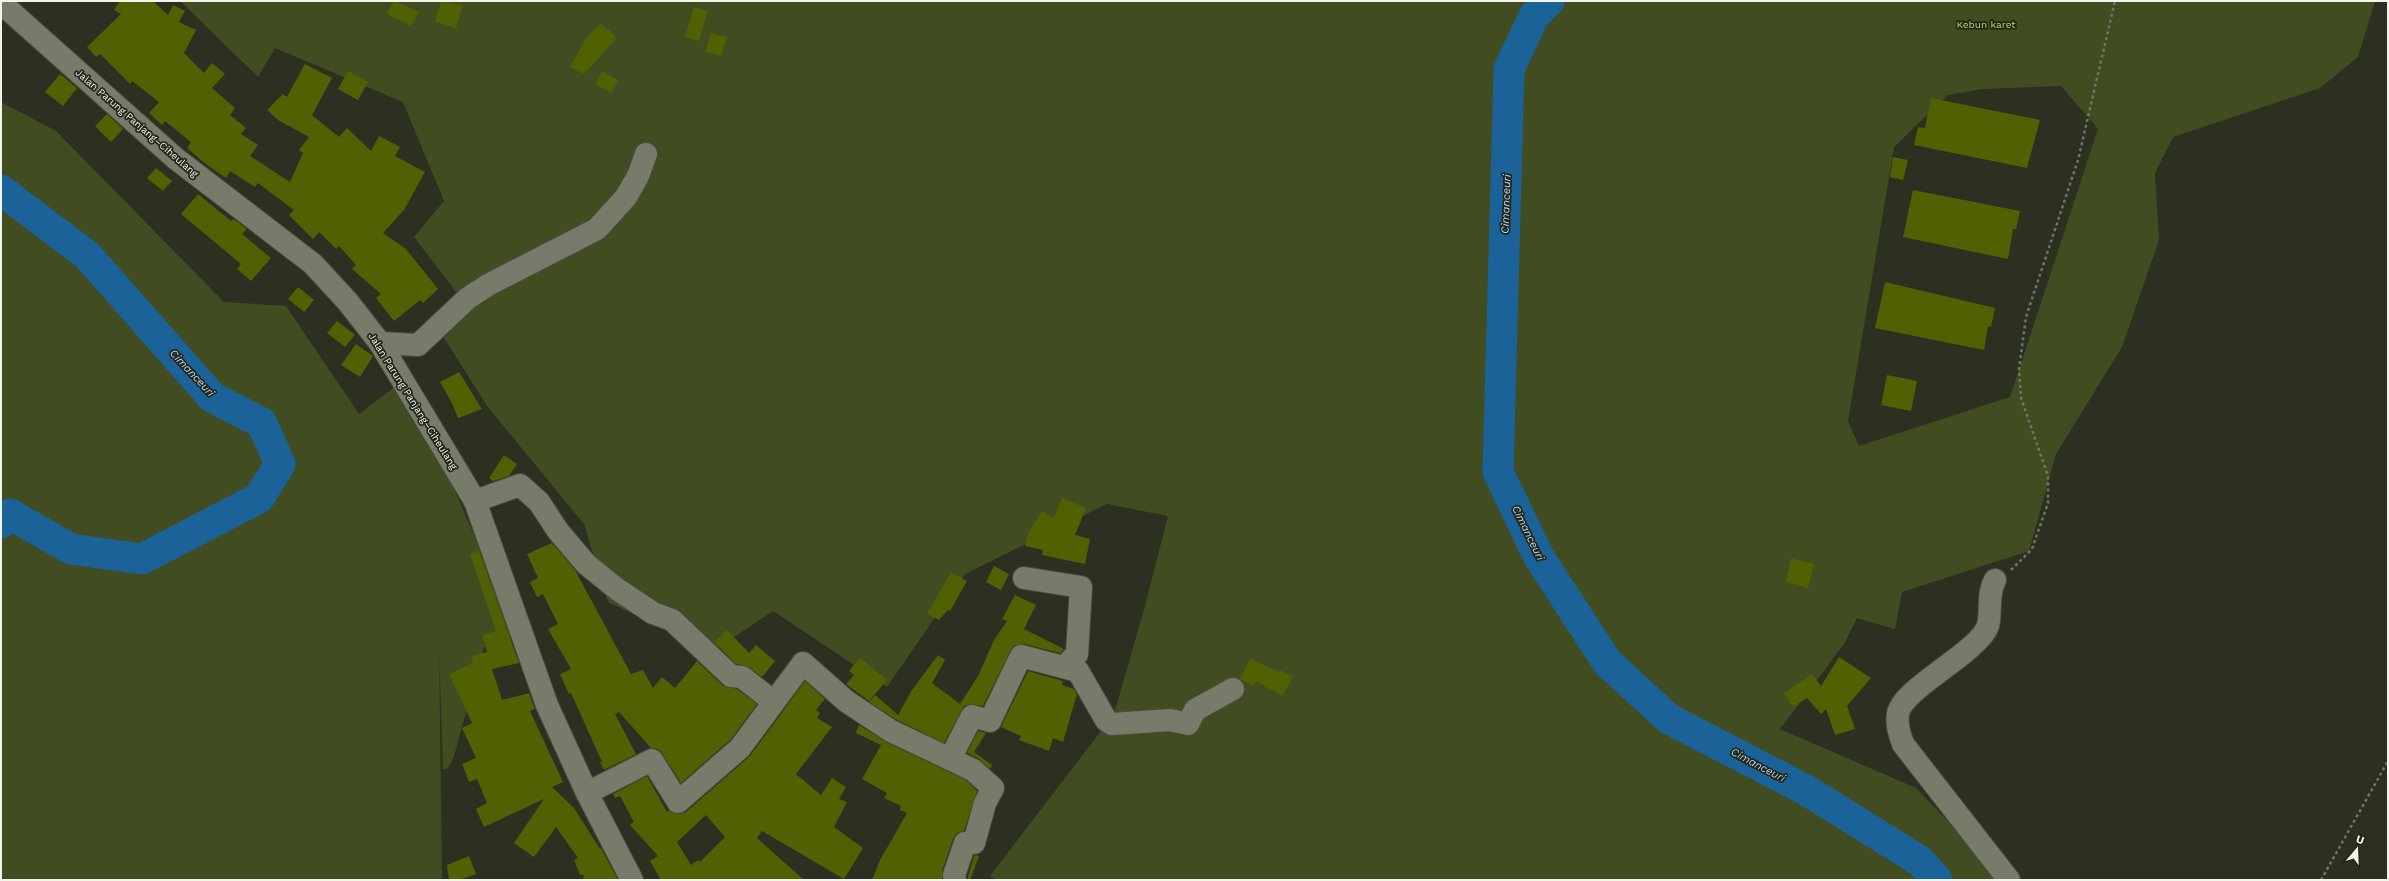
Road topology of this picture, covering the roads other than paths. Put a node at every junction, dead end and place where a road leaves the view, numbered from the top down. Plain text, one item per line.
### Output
1 (1, 3) edge
2 (646, 154) dead end
3 (380, 344) junction
4 (475, 501) junction
5 (1024, 578) dead end
6 (1995, 580) road end
7 (1064, 667) junction
8 (1233, 689) dead end
9 (774, 702) junction
10 (950, 759) junction
11 (587, 793) junction
12 (632, 880) edge
13 (955, 880) edge
14 (2009, 880) edge

1 - 3 street, Jalan Parung Panjang–Ciheulang
2 - 3 street
3 - 4 street, Jalan Parung Panjang–Ciheulang
4 - 9 street
4 - 11 street, Jalan Parung Panjang–Ciheulang
5 - 7 street
6 - 14 street
7 - 8 street
7 - 10 street
9 - 10 street
9 - 11 street
10 - 13 street
11 - 12 street, Jalan Parung Panjang–Ciheulang

